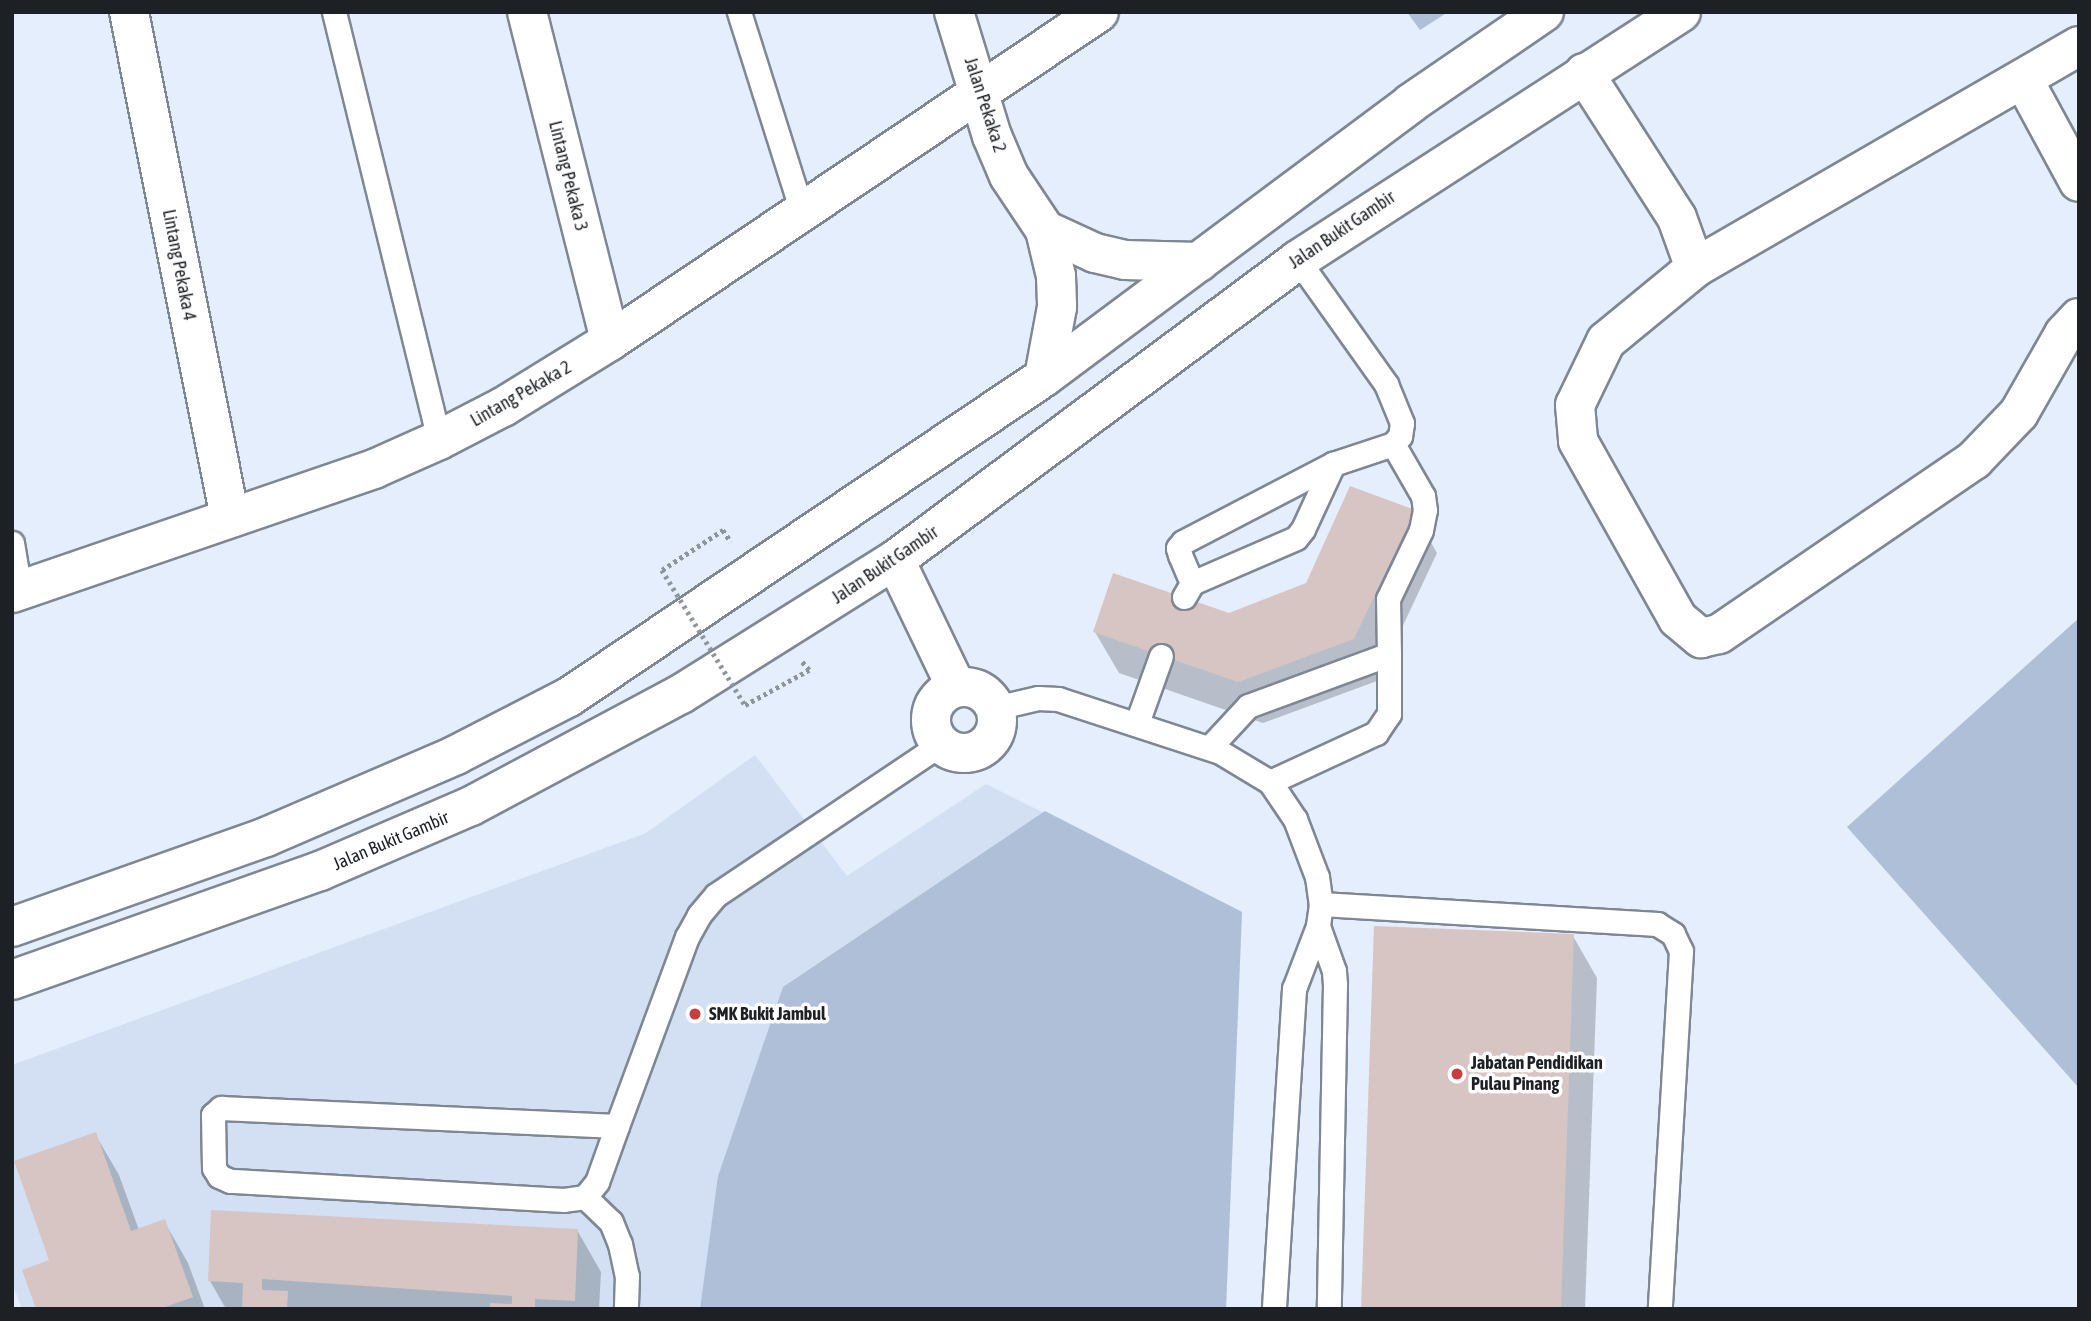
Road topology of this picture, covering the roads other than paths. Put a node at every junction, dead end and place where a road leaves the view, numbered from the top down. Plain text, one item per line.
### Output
1 (129, 12) edge
2 (334, 12) edge
3 (527, 12) edge
4 (739, 12) edge
5 (954, 12) edge
6 (1099, 12) edge
7 (1544, 12) edge
8 (1681, 12) edge
9 (2079, 46) edge
10 (1574, 79) junction
11 (2023, 79) junction
12 (980, 94) junction
13 (2079, 182) edge
14 (801, 209) junction
15 (1045, 230) junction
16 (1298, 260) junction
17 (1199, 262) junction
18 (1695, 268) junction
19 (2079, 318) edge
20 (610, 341) junction
21 (1044, 377) junction
22 (439, 440) junction
23 (1393, 444) junction
24 (1333, 464) junction
25 (230, 518) junction
26 (12, 542) edge
27 (895, 560) junction
28 (16, 592) edge
29 (1389, 654) junction
30 (1161, 656) dead end
31 (956, 687) junction
32 (995, 708) junction
33 (1137, 723) junction
34 (940, 744) junction
35 (1209, 748) junction
36 (1270, 782) junction
37 (1320, 915) junction
38 (12, 927) edge
39 (12, 979) edge
40 (617, 1126) junction
41 (585, 1197) junction
42 (626, 1309) edge
43 (1274, 1309) edge
44 (1329, 1309) edge
45 (1660, 1309) edge

1 - 25 street, Lintang Pekaka 4
2 - 22 lane
3 - 20 street, Lintang Pekaka 3
4 - 14 lane
5 - 12 street, Jalan Pekaka 2
6 - 12 street, Lintang Pekaka 2
7 - 17 street
8 - 10 street, Jalan Bukit Gambir
9 - 11 street
10 - 16 street, Jalan Bukit Gambir
10 - 18 street
11 - 13 street
11 - 18 street
12 - 14 street, Lintang Pekaka 2
12 - 15 street, Jalan Pekaka 2
14 - 20 street, Lintang Pekaka 2
15 - 17 street
15 - 21 street, Jalan Pekaka 2
16 - 23 lane
16 - 27 street, Jalan Bukit Gambir
17 - 21 street
18 - 19 street
20 - 22 street, Lintang Pekaka 2
21 - 38 street
22 - 25 street, Lintang Pekaka 2
23 - 24 lane
23 - 29 lane
24 - 24 lane
25 - 28 street, Lintang Pekaka 2
26 - 28 lane
27 - 31 street
27 - 39 street, Jalan Bukit Gambir
29 - 35 lane
29 - 36 lane
30 - 33 lane
31 - 32 street
31 - 34 street
32 - 33 lane
32 - 34 street
33 - 35 lane
34 - 40 lane
35 - 36 lane
36 - 37 lane
37 - 43 lane
37 - 44 lane
37 - 45 lane
40 - 41 lane
40 - 41 lane
41 - 42 lane

